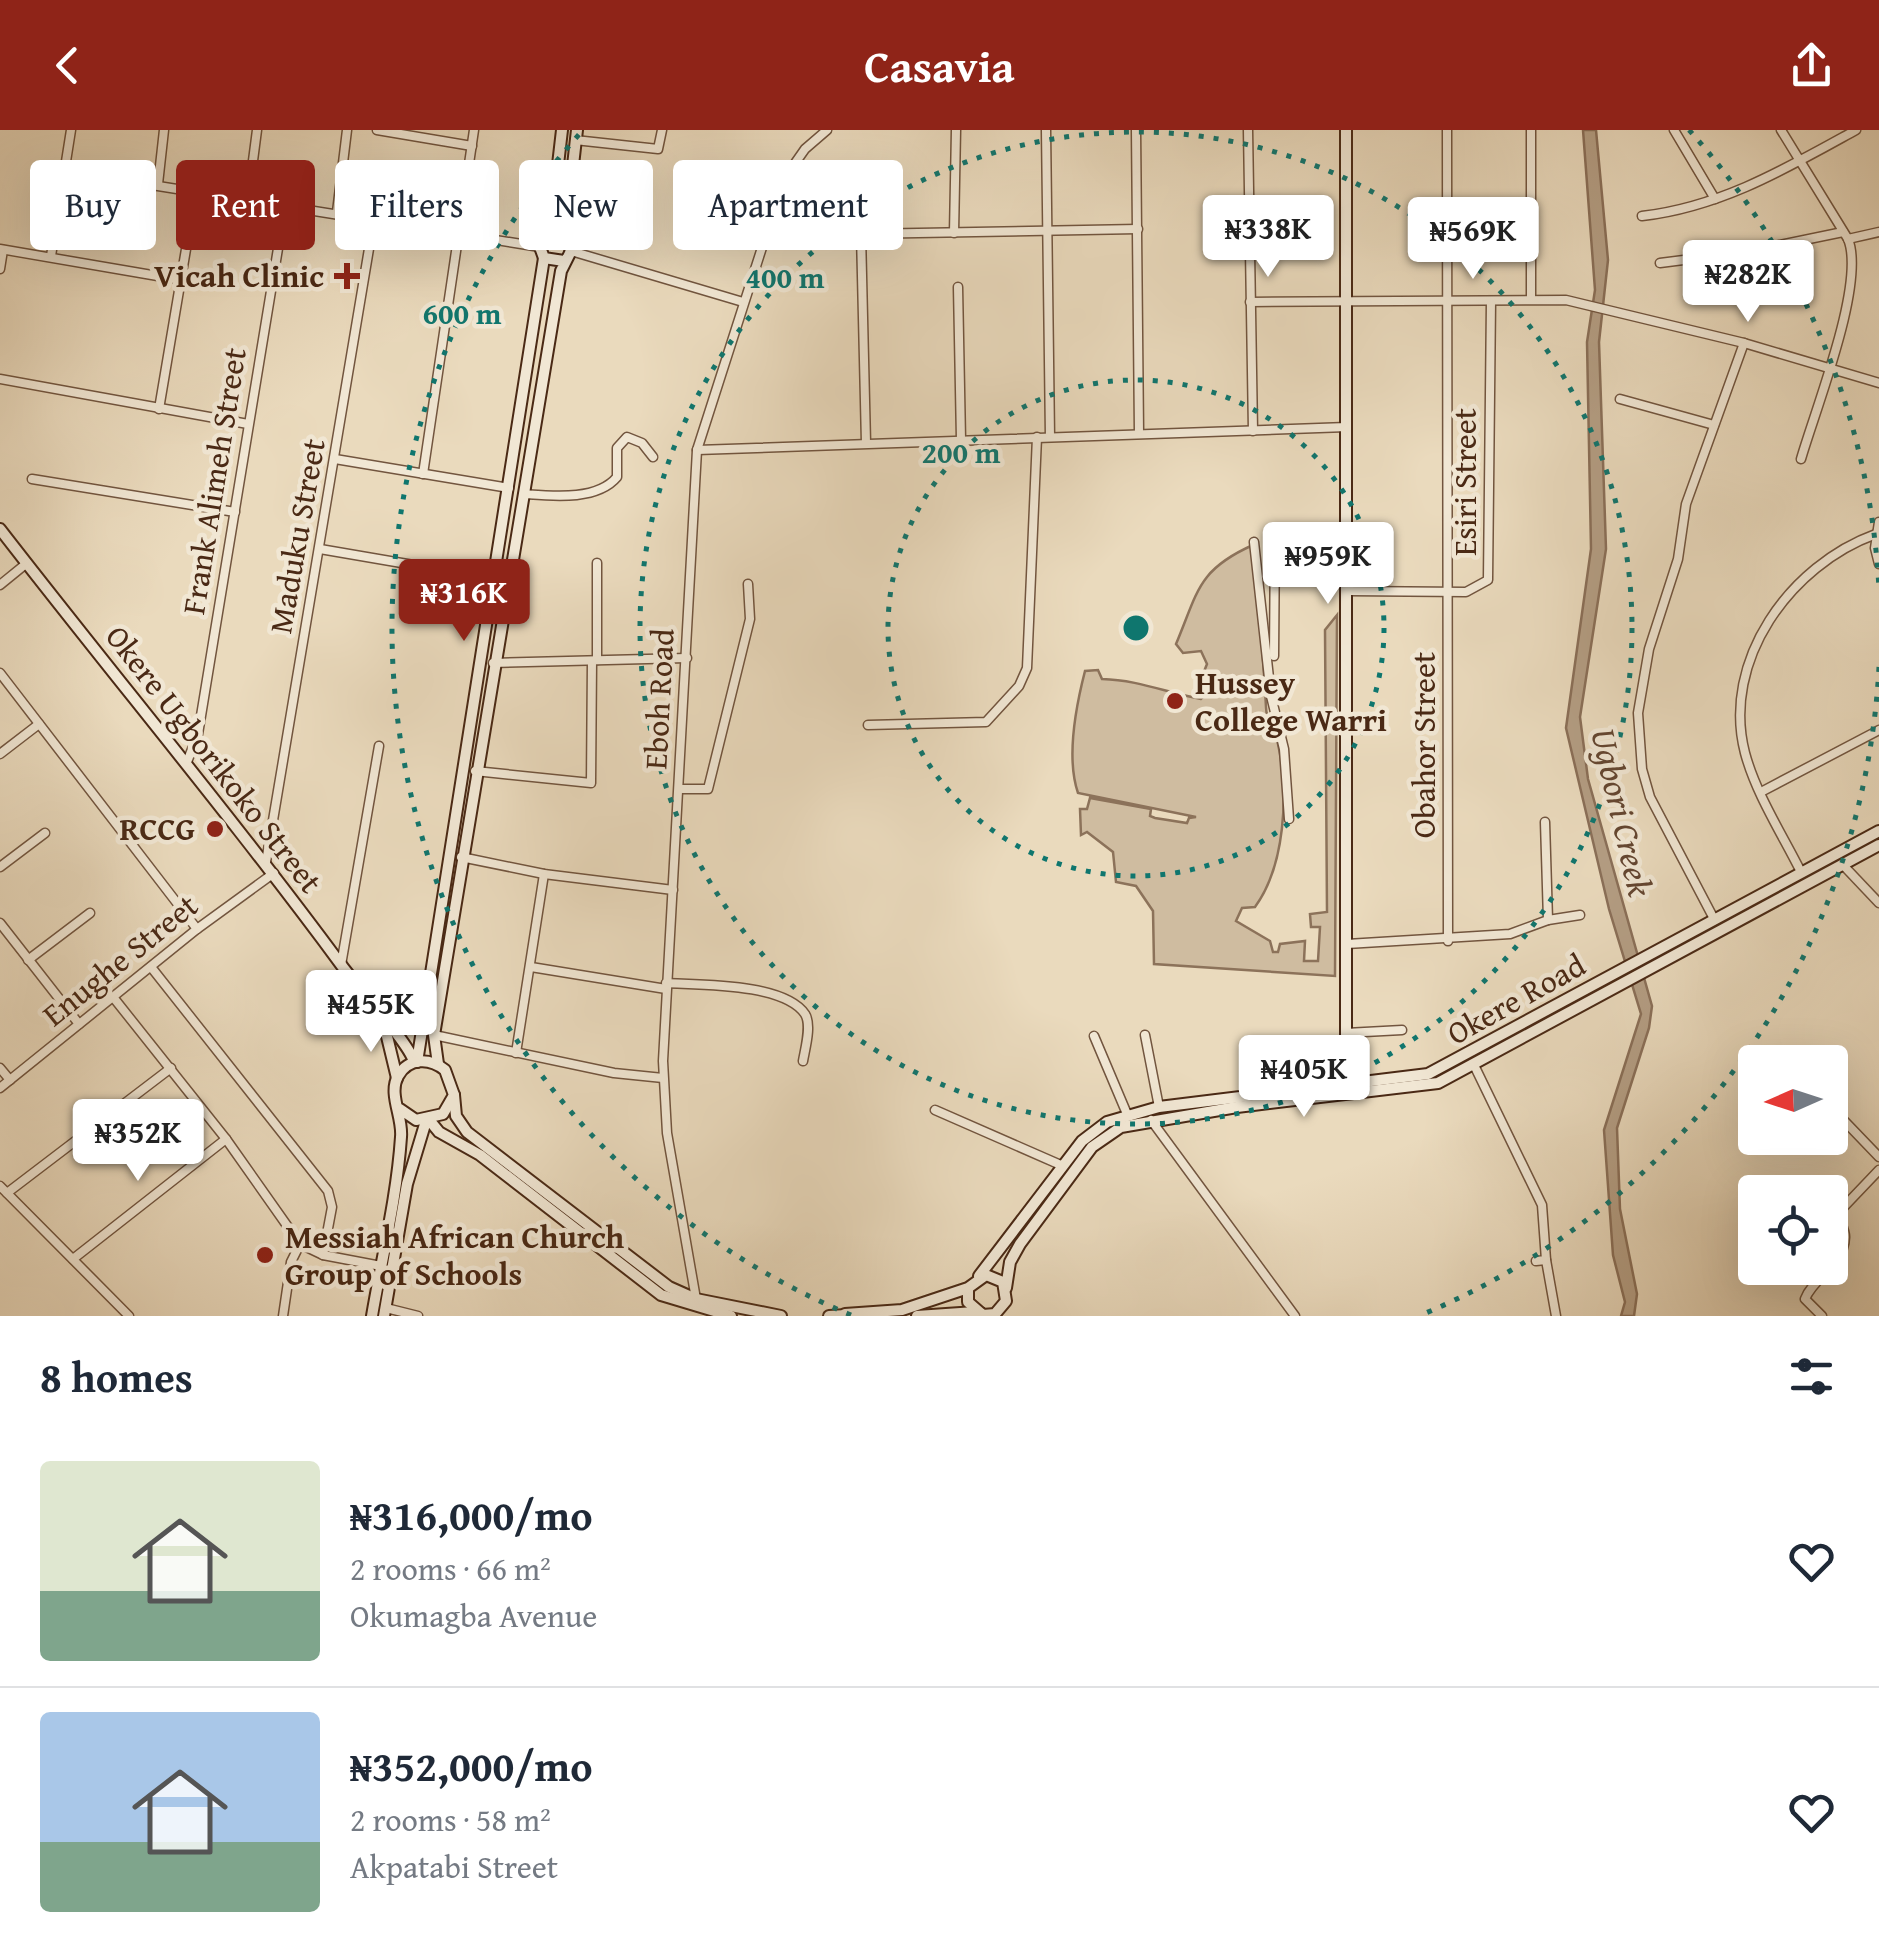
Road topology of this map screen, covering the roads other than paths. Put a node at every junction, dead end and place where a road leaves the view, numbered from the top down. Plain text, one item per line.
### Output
1 (71, 130) edge
2 (164, 130) edge
3 (257, 130) edge
4 (348, 130) edge
5 (377, 130) edge
6 (474, 130) edge
7 (562, 130) edge
8 (662, 130) edge
9 (827, 130) edge
10 (956, 130) edge
11 (1046, 130) edge
12 (1136, 130) edge
13 (1248, 130) edge
14 (1346, 130) edge
15 (1448, 130) edge
16 (1531, 130) edge
17 (1674, 130) edge
18 (1782, 130) edge
19 (1856, 130) edge
20 (576, 135) edge
21 (472, 146) junction
22 (66, 160) edge
23 (253, 160) edge
24 (344, 160) edge
25 (470, 160) edge
26 (559, 160) edge
27 (574, 160) edge
28 (797, 160) edge
29 (1800, 161) junction
30 (158, 184) joint
31 (176, 187) edge
32 (1715, 199) junction
33 (1642, 216) dead end
34 (1138, 229) junction
35 (1048, 230) junction
36 (1879, 232) edge
37 (954, 233) junction
38 (903, 234) edge
39 (1845, 236) junction
40 (499, 244) edge
41 (2, 250) edge
42 (52, 250) edge
43 (186, 250) edge
44 (278, 250) edge
45 (369, 250) edge
46 (457, 250) edge
47 (543, 250) edge
48 (567, 250) edge
49 (760, 250) edge
50 (862, 250) edge
51 (542, 253) junction
52 (51, 256) junction
53 (567, 256) junction
54 (1660, 263) dead end
55 (0, 270) edge
56 (181, 280) junction
57 (958, 288) dead end
58 (1531, 299) junction
59 (1448, 300) junction
60 (1491, 301) junction
61 (743, 302) junction
62 (1250, 302) junction
63 (1348, 302) junction
64 (1744, 344) junction
65 (1828, 367) junction
66 (0, 380) edge
67 (1879, 383) edge
68 (1620, 399) dead end
69 (159, 409) junction
70 (248, 424) junction
71 (1714, 425) junction
72 (1348, 427) junction
73 (1253, 431) junction
74 (1139, 434) junction
75 (1050, 437) junction
76 (1037, 438) junction
77 (961, 440) junction
78 (866, 443) junction
79 (697, 450) junction
80 (653, 457) dead end
81 (335, 459) junction
82 (1801, 459) dead end
83 (423, 474) junction
84 (32, 479) dead end
85 (509, 488) junction
86 (524, 494) junction
87 (235, 512) junction
88 (1879, 522) edge
89 (0, 528) edge
90 (1876, 534) junction
91 (1275, 535) dead end
92 (1254, 542) dead end
93 (320, 549) junction
94 (27, 563) junction
95 (598, 563) dead end
96 (1879, 564) edge
97 (495, 580) junction
98 (748, 584) dead end
99 (0, 585) edge
100 (1348, 592) junction
101 (1450, 592) junction
102 (687, 658) junction
103 (594, 660) junction
104 (494, 663) junction
105 (0, 673) edge
106 (1274, 710) junction
107 (39, 724) junction
108 (868, 725) dead end
109 (1879, 730) edge
110 (379, 746) dead end
111 (0, 754) edge
112 (187, 762) junction
113 (475, 771) junction
114 (679, 789) junction
115 (1761, 792) junction
116 (1289, 820) dead end
117 (1545, 822) dead end
118 (1879, 831) edge
119 (45, 833) dead end
120 (1879, 846) edge
121 (461, 858) junction
122 (266, 862) junction
123 (1842, 864) junction
124 (0, 866) edge
125 (1801, 872) junction
126 (274, 873) junction
127 (544, 874) junction
128 (673, 890) junction
129 (1879, 903) edge
130 (90, 913) dead end
131 (1580, 915) dead end
132 (1713, 917) junction
133 (1548, 920) junction
134 (0, 924) edge
135 (197, 929) junction
136 (1448, 940) junction
137 (1347, 944) junction
138 (28, 960) junction
139 (341, 965) junction
140 (151, 966) junction
141 (531, 967) junction
142 (1624, 974) junction
143 (666, 986) junction
144 (113, 997) junction
145 (384, 1023) junction
146 (78, 1024) junction
147 (1402, 1030) dead end
148 (1346, 1033) junction
149 (434, 1035) junction
150 (1145, 1035) dead end
151 (1094, 1036) dead end
152 (516, 1053) junction
153 (416, 1062) junction
154 (803, 1062) dead end
155 (438, 1064) junction
156 (1474, 1065) junction
157 (0, 1068) edge
158 (171, 1068) junction
159 (397, 1078) junction
160 (663, 1078) junction
161 (10, 1080) junction
162 (1346, 1084) junction
163 (0, 1088) edge
164 (454, 1096) junction
165 (1159, 1107) junction
166 (400, 1109) junction
167 (935, 1110) dead end
168 (1127, 1114) junction
169 (1151, 1120) junction
170 (428, 1121) junction
171 (1848, 1125) edge
172 (226, 1139) junction
173 (1879, 1157) edge
174 (1063, 1166) junction
175 (1879, 1170) edge
176 (4, 1189) edge
177 (300, 1244) junction
178 (323, 1255) junction
179 (73, 1259) junction
180 (381, 1266) junction
181 (979, 1276) junction
182 (968, 1288) junction
183 (1006, 1288) junction
184 (696, 1299) junction
185 (1006, 1301) junction
186 (385, 1312) edge
187 (977, 1312) junction
188 (704, 1313) edge
189 (846, 1315) edge
190 (996, 1315) edge
191 (130, 1316) edge
192 (283, 1316) edge
193 (372, 1316) edge
194 (418, 1316) edge
195 (731, 1316) edge
196 (781, 1316) edge
197 (829, 1316) edge
198 (917, 1316) edge
199 (1010, 1316) edge
200 (1295, 1316) edge
201 (1556, 1316) edge
202 (1822, 1316) edge

1 - 22 street
2 - 30 street
3 - 23 street
4 - 24 street
5 - 21 street
6 - 21 street
7 - 26 main road
8 - 20 street
9 - 28 street, Eboh Road
10 - 37 street
11 - 35 street
12 - 34 street
13 - 62 street
14 - 63 main road
15 - 59 street, Obahor Street
16 - 58 street
17 - 32 street
18 - 29 street
19 - 29 street
20 - 27 main road
21 - 25 street
29 - 32 street
29 - 39 street
30 - 31 street
32 - 33 street
34 - 35 street
34 - 74 street
35 - 37 street
35 - 75 street
36 - 39 street
37 - 38 street
39 - 54 street
39 - 65 street
40 - 51 street
41 - 52 street
41 - 55 street
42 - 52 street
43 - 56 street
44 - 70 street, Frank Alimeh Street
45 - 81 street, Maduku Street
46 - 83 street
47 - 51 main road
48 - 53 main road
49 - 61 street, Eboh Road
50 - 78 street
51 - 53 main road
51 - 85 main road
52 - 56 street
53 - 61 street
53 - 86 main road
56 - 69 street
57 - 77 street
58 - 60 street
58 - 64 street
59 - 60 street
59 - 63 street
59 - 101 street, Obahor Street
60 - 101 street, Esiri Street
61 - 79 street, Eboh Road
62 - 63 street
62 - 73 street
63 - 72 main road
64 - 65 street
64 - 71 street
65 - 67 street
65 - 82 street
66 - 69 street
68 - 71 street
69 - 70 street
70 - 87 street, Frank Alimeh Street
71 - 132 street
72 - 73 street
72 - 100 main road
73 - 74 street
74 - 75 street
75 - 76 street
76 - 77 street
76 - 108 street
77 - 78 street
78 - 79 street
79 - 102 street, Eboh Road
80 - 86 street
81 - 83 street
81 - 93 street, Maduku Street
83 - 85 street
84 - 87 street
85 - 97 main road
86 - 104 main road
87 - 112 street, Frank Alimeh Street
88 - 90 street
89 - 94 main road, Okere Ugborikoko Street
90 - 96 street
90 - 115 street
91 - 106 street
92 - 106 street
93 - 97 street
93 - 122 street, Maduku Street
94 - 99 street
94 - 112 main road, Okere Ugborikoko Street
95 - 103 street
97 - 153 main road
98 - 114 street
100 - 101 street, Esiri Street
100 - 137 main road
101 - 136 street, Obahor Street
102 - 103 street
102 - 114 street, Eboh Road
103 - 104 street
103 - 113 street
104 - 113 main road
105 - 107 street
106 - 116 street
107 - 111 street
107 - 135 street
109 - 115 street
110 - 139 street
112 - 122 main road, Okere Ugborikoko Street
113 - 121 main road
114 - 128 street, Eboh Road
115 - 125 street
117 - 133 street
118 - 125 main road, Okere Road
119 - 124 street
120 - 123 main road, Okere Road
121 - 127 street
121 - 149 main road
122 - 126 main road, Okere Ugborikoko Street
123 - 129 street
123 - 142 main road, Okere Road
125 - 132 main road, Okere Road
126 - 135 street, Enughe Street
126 - 139 main road, Okere Ugborikoko Street
127 - 128 street
127 - 141 street
128 - 143 street, Eboh Road
130 - 138 street
131 - 133 street
132 - 142 main road, Okere Road
133 - 136 street
134 - 138 street
135 - 140 street, Enughe Street
136 - 137 street
137 - 148 main road
138 - 146 street
139 - 145 main road, Okere Ugborikoko Street
140 - 144 street, Enughe Street
140 - 178 street
141 - 143 street
141 - 152 street
142 - 156 main road, Okere Road
142 - 162 main road, Okere Road
143 - 154 street
143 - 160 street, Eboh Road
144 - 146 street, Enughe Street
144 - 158 street
145 - 153 main road, Okere Ugborikoko Street
145 - 159 main road
146 - 161 street, Enughe Street
147 - 148 street
148 - 162 main road
149 - 152 street
149 - 155 main road
150 - 165 street
151 - 168 street
152 - 160 street
153 - 155 main road
153 - 159 main road
155 - 164 main road
156 - 169 main road, Okere Road
156 - 201 street
157 - 161 street
158 - 172 street
158 - 176 street
159 - 166 main road
160 - 184 street, Eboh Road
161 - 163 street, Enughe Street
162 - 165 main road, Okere Road
164 - 170 main road
164 - 184 main road
165 - 168 main road, Okere Road
166 - 170 main road
166 - 180 main road
167 - 174 street
168 - 174 main road, Okere Road
169 - 183 main road, Okere Road
169 - 200 street
170 - 186 main road
170 - 188 main road
171 - 173 street
172 - 177 street
172 - 179 street
174 - 181 main road, Okere Road
175 - 202 street
176 - 179 street
177 - 178 street
177 - 192 street
178 - 180 street
179 - 191 street
180 - 193 main road
181 - 182 main road
181 - 183 main road
182 - 187 main road
182 - 189 main road
183 - 185 main road
184 - 196 main road
185 - 190 main road
185 - 199 main road
186 - 194 street
187 - 190 main road
187 - 198 main road
188 - 195 main road
189 - 197 main road

